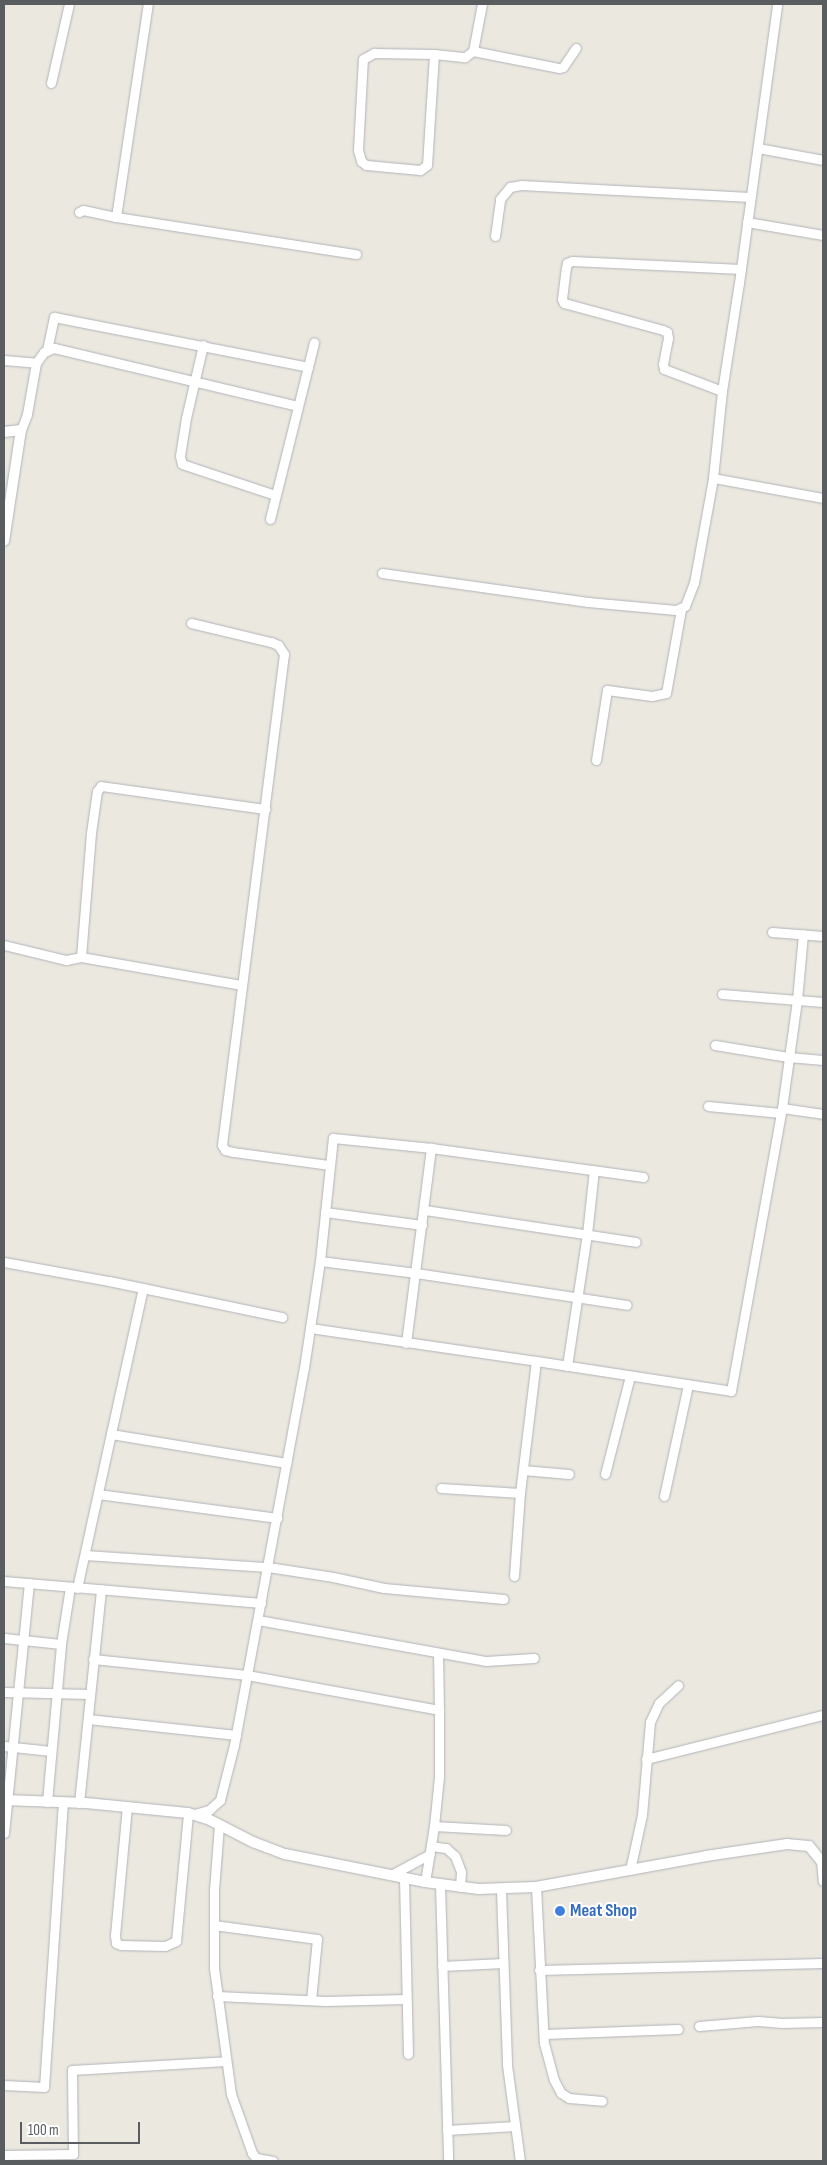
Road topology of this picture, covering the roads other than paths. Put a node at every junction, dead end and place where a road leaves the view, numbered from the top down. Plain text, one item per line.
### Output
1 (69, 4) edge
2 (148, 4) edge
3 (482, 4) edge
4 (776, 4) edge
5 (576, 48) dead end
6 (473, 51) junction
7 (434, 54) junction
8 (51, 83) dead end
9 (758, 148) junction
10 (823, 160) edge
11 (750, 197) junction
12 (79, 212) dead end
13 (116, 217) junction
14 (747, 222) junction
15 (823, 235) edge
16 (495, 236) dead end
17 (356, 254) dead end
18 (741, 268) junction
19 (314, 342) dead end
20 (203, 345) junction
21 (47, 350) junction
22 (4, 360) edge
23 (36, 364) junction
24 (308, 367) junction
25 (196, 382) junction
26 (722, 391) junction
27 (297, 406) junction
28 (20, 430) junction
29 (4, 432) edge
30 (713, 478) junction
31 (275, 495) junction
32 (823, 498) edge
33 (270, 519) dead end
34 (4, 541) edge
35 (382, 573) dead end
36 (681, 610) junction
37 (191, 623) dead end
38 (596, 760) dead end
39 (265, 809) junction
40 (772, 932) dead end
41 (802, 934) junction
42 (823, 936) edge
43 (4, 946) edge
44 (81, 957) junction
45 (240, 985) junction
46 (722, 994) dead end
47 (797, 1000) junction
48 (823, 1002) edge
49 (715, 1045) dead end
50 (788, 1057) junction
51 (823, 1060) edge
52 (708, 1106) dead end
53 (782, 1110) junction
54 (823, 1114) edge
55 (431, 1148) junction
56 (329, 1165) junction
57 (594, 1170) junction
58 (643, 1178) dead end
59 (425, 1210) junction
60 (325, 1212) junction
61 (422, 1225) junction
62 (588, 1234) junction
63 (636, 1242) dead end
64 (320, 1261) junction
65 (4, 1262) edge
66 (416, 1273) junction
67 (143, 1288) junction
68 (578, 1298) junction
69 (627, 1305) dead end
70 (282, 1317) dead end
71 (310, 1328) junction
72 (406, 1344) junction
73 (536, 1361) junction
74 (567, 1366) junction
75 (630, 1376) junction
76 (688, 1384) junction
77 (111, 1434) junction
78 (287, 1463) junction
79 (523, 1470) junction
80 (569, 1474) dead end
81 (605, 1474) dead end
82 (441, 1488) dead end
83 (98, 1494) junction
84 (520, 1494) junction
85 (664, 1496) dead end
86 (277, 1518) junction
87 (85, 1555) junction
88 (268, 1567) junction
89 (514, 1576) dead end
90 (4, 1581) edge
91 (30, 1583) junction
92 (74, 1588) junction
93 (101, 1590) junction
94 (503, 1599) dead end
95 (261, 1603) junction
96 (258, 1620) junction
97 (4, 1638) edge
98 (24, 1639) junction
99 (61, 1644) junction
100 (438, 1653) junction
101 (534, 1658) dead end
102 (93, 1659) junction
103 (247, 1675) junction
104 (678, 1685) dead end
105 (4, 1692) edge
106 (18, 1693) junction
107 (56, 1693) junction
108 (90, 1694) junction
109 (439, 1710) junction
110 (823, 1715) edge
111 (88, 1720) junction
112 (236, 1734) junction
113 (8, 1746) edge
114 (51, 1751) junction
115 (646, 1759) junction
116 (5, 1800) edge
117 (47, 1802) junction
118 (63, 1802) junction
119 (79, 1803) junction
120 (128, 1806) junction
121 (191, 1814) junction
122 (219, 1825) junction
123 (434, 1826) junction
124 (506, 1830) dead end
125 (4, 1833) edge
126 (430, 1850) junction
127 (822, 1861) edge
128 (630, 1870) junction
129 (391, 1876) junction
130 (404, 1878) junction
131 (823, 1881) edge
132 (425, 1882) junction
133 (440, 1885) junction
134 (460, 1887) junction
135 (536, 1887) junction
136 (501, 1890) junction
137 (214, 1925) junction
138 (823, 1963) edge
139 (504, 1964) junction
140 (442, 1966) junction
141 (539, 1970) junction
142 (217, 1996) junction
143 (406, 1999) junction
144 (311, 2000) junction
145 (823, 2022) edge
146 (699, 2026) dead end
147 (678, 2029) dead end
148 (544, 2034) junction
149 (408, 2054) dead end
150 (226, 2061) junction
151 (4, 2085) edge
152 (602, 2101) dead end
153 (515, 2126) junction
154 (447, 2130) junction
155 (4, 2155) edge
156 (274, 2161) edge
157 (448, 2161) edge
158 (520, 2161) edge

1 - 8 street
2 - 13 street
3 - 6 street
4 - 9 street
5 - 6 street
6 - 7 street
7 - 7 street
9 - 10 street
9 - 11 street
11 - 14 street
11 - 16 street
12 - 13 street
13 - 17 street
14 - 15 street
14 - 18 street
18 - 26 street
18 - 26 street
19 - 24 street
20 - 21 street
20 - 24 street
20 - 25 street
21 - 23 street
21 - 25 street
22 - 23 street
23 - 28 street
24 - 27 street
25 - 27 street
25 - 31 street
26 - 30 street
27 - 31 street
28 - 29 street
28 - 34 street
30 - 32 street
30 - 36 street
31 - 33 street
35 - 36 street
36 - 38 street
37 - 39 street
39 - 44 street
39 - 45 street
40 - 41 street
41 - 42 street
41 - 47 street
43 - 44 street
44 - 45 street
45 - 56 street
46 - 47 street
47 - 48 street
47 - 50 street
49 - 50 street
50 - 51 street
50 - 53 street
52 - 53 street
53 - 54 street
53 - 76 street
55 - 56 street
55 - 57 street
55 - 59 street
56 - 60 street
57 - 58 street
57 - 62 street
59 - 61 street
59 - 62 street
60 - 61 street
60 - 64 street
61 - 66 street
62 - 63 street
62 - 68 street
64 - 66 street
64 - 71 street
65 - 67 street
66 - 68 street
66 - 72 street
67 - 70 street
67 - 77 street
68 - 69 street
68 - 74 street
71 - 72 street
71 - 78 street
72 - 73 street
73 - 74 street
73 - 79 street
74 - 75 street
75 - 76 street
75 - 81 street
76 - 85 street
77 - 78 street
77 - 83 street
78 - 86 street
79 - 80 street
79 - 84 street
82 - 84 street
83 - 86 street
83 - 87 street
84 - 89 street
86 - 88 street
87 - 88 street
87 - 92 street
88 - 94 street
88 - 95 street
90 - 91 street
91 - 92 street
91 - 98 street
92 - 93 street
92 - 99 street
93 - 95 street
93 - 102 street
95 - 96 street
96 - 100 street
96 - 103 street
97 - 98 street
98 - 99 street
98 - 106 street
99 - 107 street
100 - 101 street
100 - 109 street
102 - 103 street
102 - 108 street
103 - 109 street
103 - 112 street
104 - 115 street
105 - 106 street
106 - 107 street
106 - 113 street
107 - 108 street
107 - 114 street
108 - 111 street
109 - 123 street
110 - 115 street
111 - 112 street
111 - 119 street
112 - 121 street
113 - 114 street
113 - 116 street
114 - 117 street
115 - 128 street
116 - 117 street
116 - 125 street
117 - 118 street
118 - 119 street
118 - 151 street
119 - 120 street
120 - 121 street
120 - 121 street
121 - 122 street
122 - 129 street
122 - 137 street
123 - 124 street
123 - 126 street
126 - 129 street
126 - 132 street
126 - 134 street
127 - 128 street
127 - 131 street
128 - 135 street
129 - 130 street
130 - 132 street
130 - 143 street
132 - 133 street
133 - 134 street
133 - 140 street
134 - 136 street
135 - 136 street
135 - 141 street
136 - 139 street
137 - 142 street
137 - 144 street
138 - 141 street
139 - 140 street
139 - 153 street
140 - 154 street
141 - 148 street
142 - 144 street
142 - 150 street
143 - 144 street
143 - 149 street
145 - 146 street
147 - 148 street
148 - 152 street
150 - 155 street
150 - 156 street
153 - 154 street
153 - 158 street
154 - 157 street

